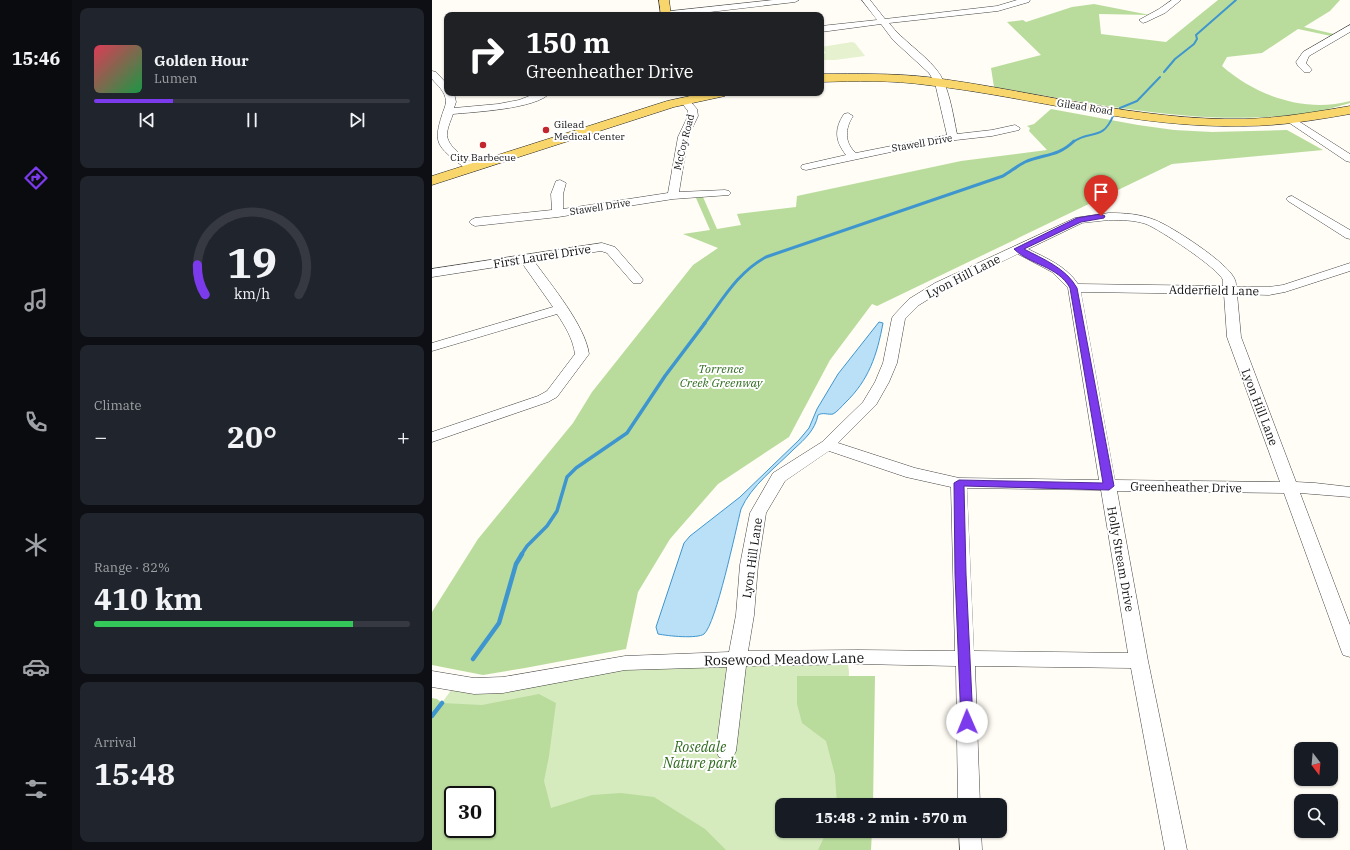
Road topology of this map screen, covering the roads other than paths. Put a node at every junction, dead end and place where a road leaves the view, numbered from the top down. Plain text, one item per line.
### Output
1 (664, 0) edge
2 (795, 0) edge
3 (866, 0) edge
4 (1026, 0) edge
5 (1177, 0) edge
6 (719, 4) edge
7 (666, 12) edge
8 (680, 12) edge
9 (1143, 20) dead end
10 (884, 21) junction
11 (1350, 28) edge
12 (824, 29) edge
13 (1337, 36) junction
14 (1350, 39) edge
15 (1307, 70) dead end
16 (444, 71) edge
17 (433, 74) edge
18 (824, 78) edge
19 (940, 83) junction
20 (444, 87) edge
21 (450, 96) edge
22 (538, 96) edge
23 (683, 97) edge
24 (1350, 110) edge
25 (448, 111) junction
26 (848, 116) dead end
27 (1292, 120) junction
28 (1015, 128) dead end
29 (953, 137) junction
30 (445, 144) junction
31 (432, 147) edge
32 (854, 157) junction
33 (1350, 160) edge
34 (806, 167) dead end
35 (472, 168) junction
36 (432, 181) edge
37 (560, 183) dead end
38 (432, 188) edge
39 (725, 193) dead end
40 (673, 196) junction
41 (1292, 199) dead end
42 (558, 214) junction
43 (474, 222) dead end
44 (1350, 235) edge
45 (1018, 249) junction
46 (525, 258) junction
47 (1350, 267) edge
48 (432, 273) edge
49 (638, 280) dead end
50 (1074, 288) junction
51 (1230, 289) junction
52 (560, 309) junction
53 (432, 347) edge
54 (432, 437) edge
55 (827, 445) junction
56 (959, 483) junction
57 (1109, 486) junction
58 (1291, 489) junction
59 (1345, 489) edge
60 (1350, 650) edge
61 (736, 659) junction
62 (965, 659) junction
63 (1139, 662) junction
64 (432, 679) edge
65 (726, 751) dead end
66 (969, 798) edge
67 (970, 838) edge
68 (971, 850) edge
69 (1176, 850) edge

1 - 7 main road
2 - 6 street
3 - 10 street
4 - 10 street
5 - 9 street
6 - 8 street
10 - 12 street
10 - 19 street
11 - 13 street
13 - 14 street
13 - 15 street
16 - 17 street
17 - 20 street
18 - 19 main road, Gilead Road
19 - 27 main road, Gilead Road
19 - 29 street
21 - 25 street
22 - 25 street
23 - 35 main road
23 - 38 main road
23 - 40 street, McCoy Road
24 - 27 main road, Gilead Road
25 - 30 street
26 - 32 street
27 - 33 street
28 - 29 street, Stawell Drive
29 - 32 street, Stawell Drive
30 - 31 street
30 - 35 street
32 - 34 street, Stawell Drive
35 - 36 main road
37 - 42 street
39 - 40 street, Stawell Drive
40 - 42 street, Stawell Drive
41 - 44 street
42 - 43 street, Stawell Drive
45 - 50 street
45 - 51 street, Lyon Hill Lane
45 - 55 street, Lyon Hill Lane
46 - 48 street, First Laurel Drive
46 - 49 street, First Laurel Drive
46 - 52 street
47 - 51 street, Adderfield Lane
50 - 51 street, Adderfield Lane
50 - 57 street, Holly Stream Drive
51 - 58 street, Lyon Hill Lane
52 - 53 street
52 - 54 street
55 - 56 street, Greenheather Drive
55 - 61 street, Lyon Hill Lane
56 - 57 street, Greenheather Drive
56 - 62 street
57 - 58 street, Greenheather Drive
57 - 63 street, Holly Stream Drive
58 - 59 street, Greenheather Drive
58 - 60 street, Lyon Hill Lane
61 - 62 street, Rosewood Meadow Lane
61 - 64 street, Rosewood Meadow Lane
61 - 65 street, Lyon Hill Lane
62 - 63 street, Rosewood Meadow Lane
62 - 66 street
63 - 69 street, Holly Stream Drive
67 - 68 street

